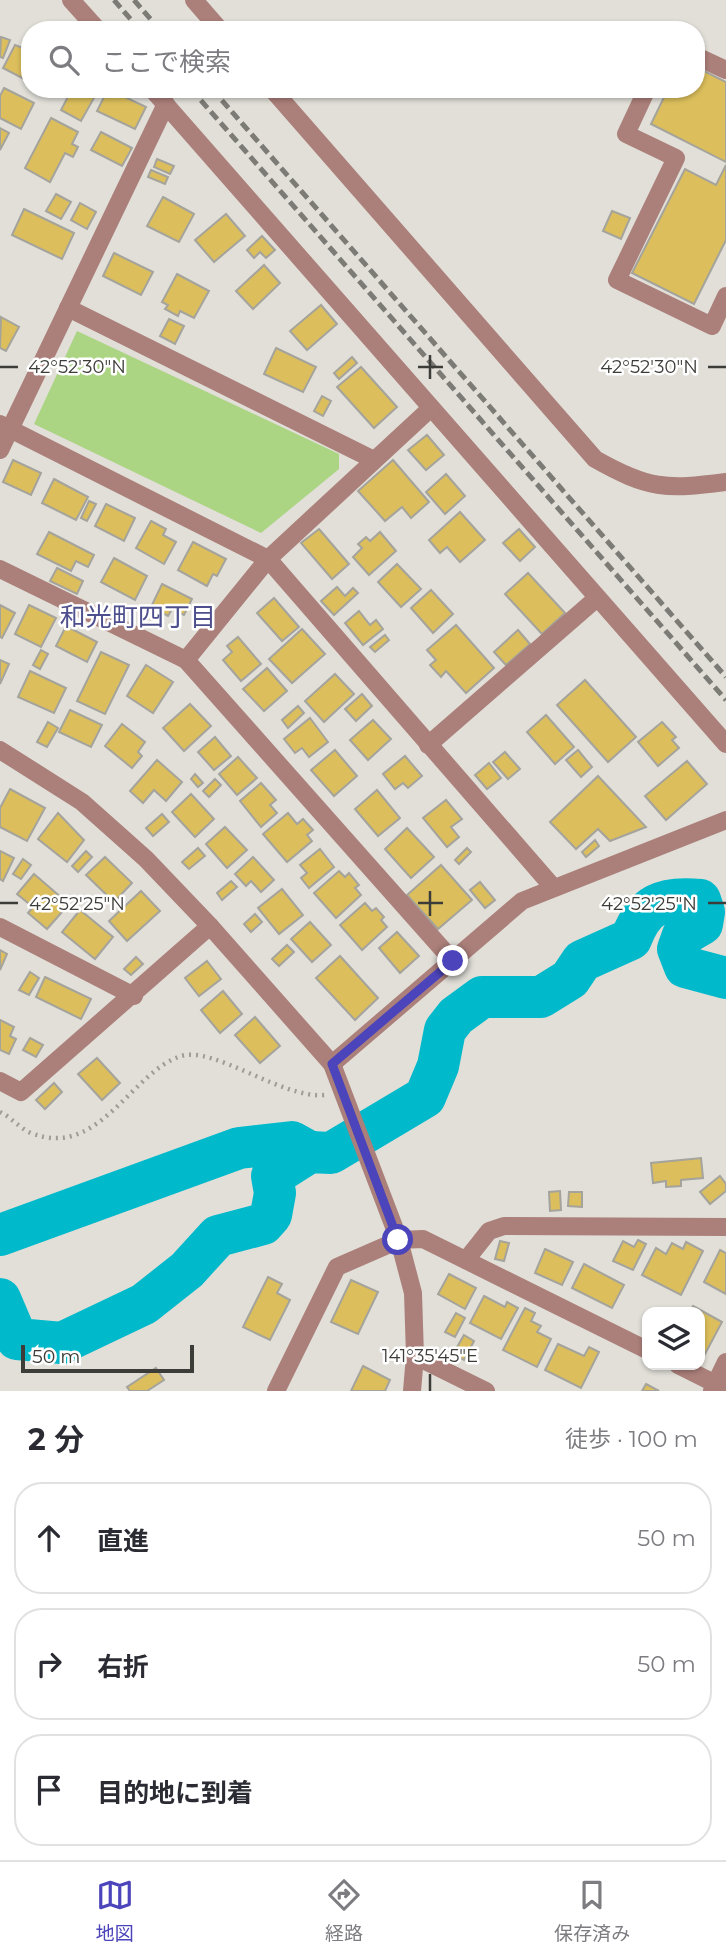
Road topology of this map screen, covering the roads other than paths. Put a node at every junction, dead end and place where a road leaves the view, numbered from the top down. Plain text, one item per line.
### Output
1 (71, 0) edge
2 (194, 0) edge
3 (90, 21) edge
4 (212, 21) edge
5 (705, 60) edge
6 (726, 71) edge
7 (160, 98) edge
8 (280, 98) edge
9 (643, 98) edge
10 (166, 104) junction
11 (726, 296) edge
12 (68, 308) junction
13 (431, 408) junction
14 (5, 427) edge
15 (0, 450) edge
16 (374, 460) junction
17 (726, 482) edge
18 (268, 559) junction
19 (0, 569) edge
20 (597, 598) junction
21 (186, 660) junction
22 (726, 744) edge
23 (428, 745) junction
24 (0, 750) edge
25 (726, 820) edge
26 (552, 886) junction
27 (210, 926) junction
28 (0, 927) edge
29 (453, 961) junction
30 (134, 996) junction
31 (332, 1064) junction
32 (0, 1081) edge
33 (726, 1227) edge
34 (398, 1240) junction
35 (466, 1260) junction
36 (642, 1348) edge
37 (415, 1356) junction
38 (726, 1362) edge
39 (687, 1370) edge
40 (718, 1388) edge
41 (276, 1391) edge
42 (412, 1391) edge
43 (486, 1391) edge

1 - 3 street
2 - 4 street
5 - 6 street
7 - 10 street
8 - 17 street
9 - 11 street
10 - 12 street
10 - 13 street
12 - 14 street
12 - 16 street
13 - 16 street
13 - 20 street
14 - 15 street
14 - 18 street
16 - 18 street
18 - 21 street
18 - 23 street
19 - 21 street
20 - 22 street
20 - 23 street
21 - 29 street
23 - 26 street
24 - 27 street
25 - 26 street
26 - 29 street
27 - 30 street
27 - 31 street
28 - 30 street
29 - 31 street
30 - 32 street
31 - 34 street
33 - 35 street
34 - 35 street
34 - 37 street
34 - 41 street
35 - 36 street
37 - 42 street
37 - 43 street
38 - 40 street
39 - 40 street

